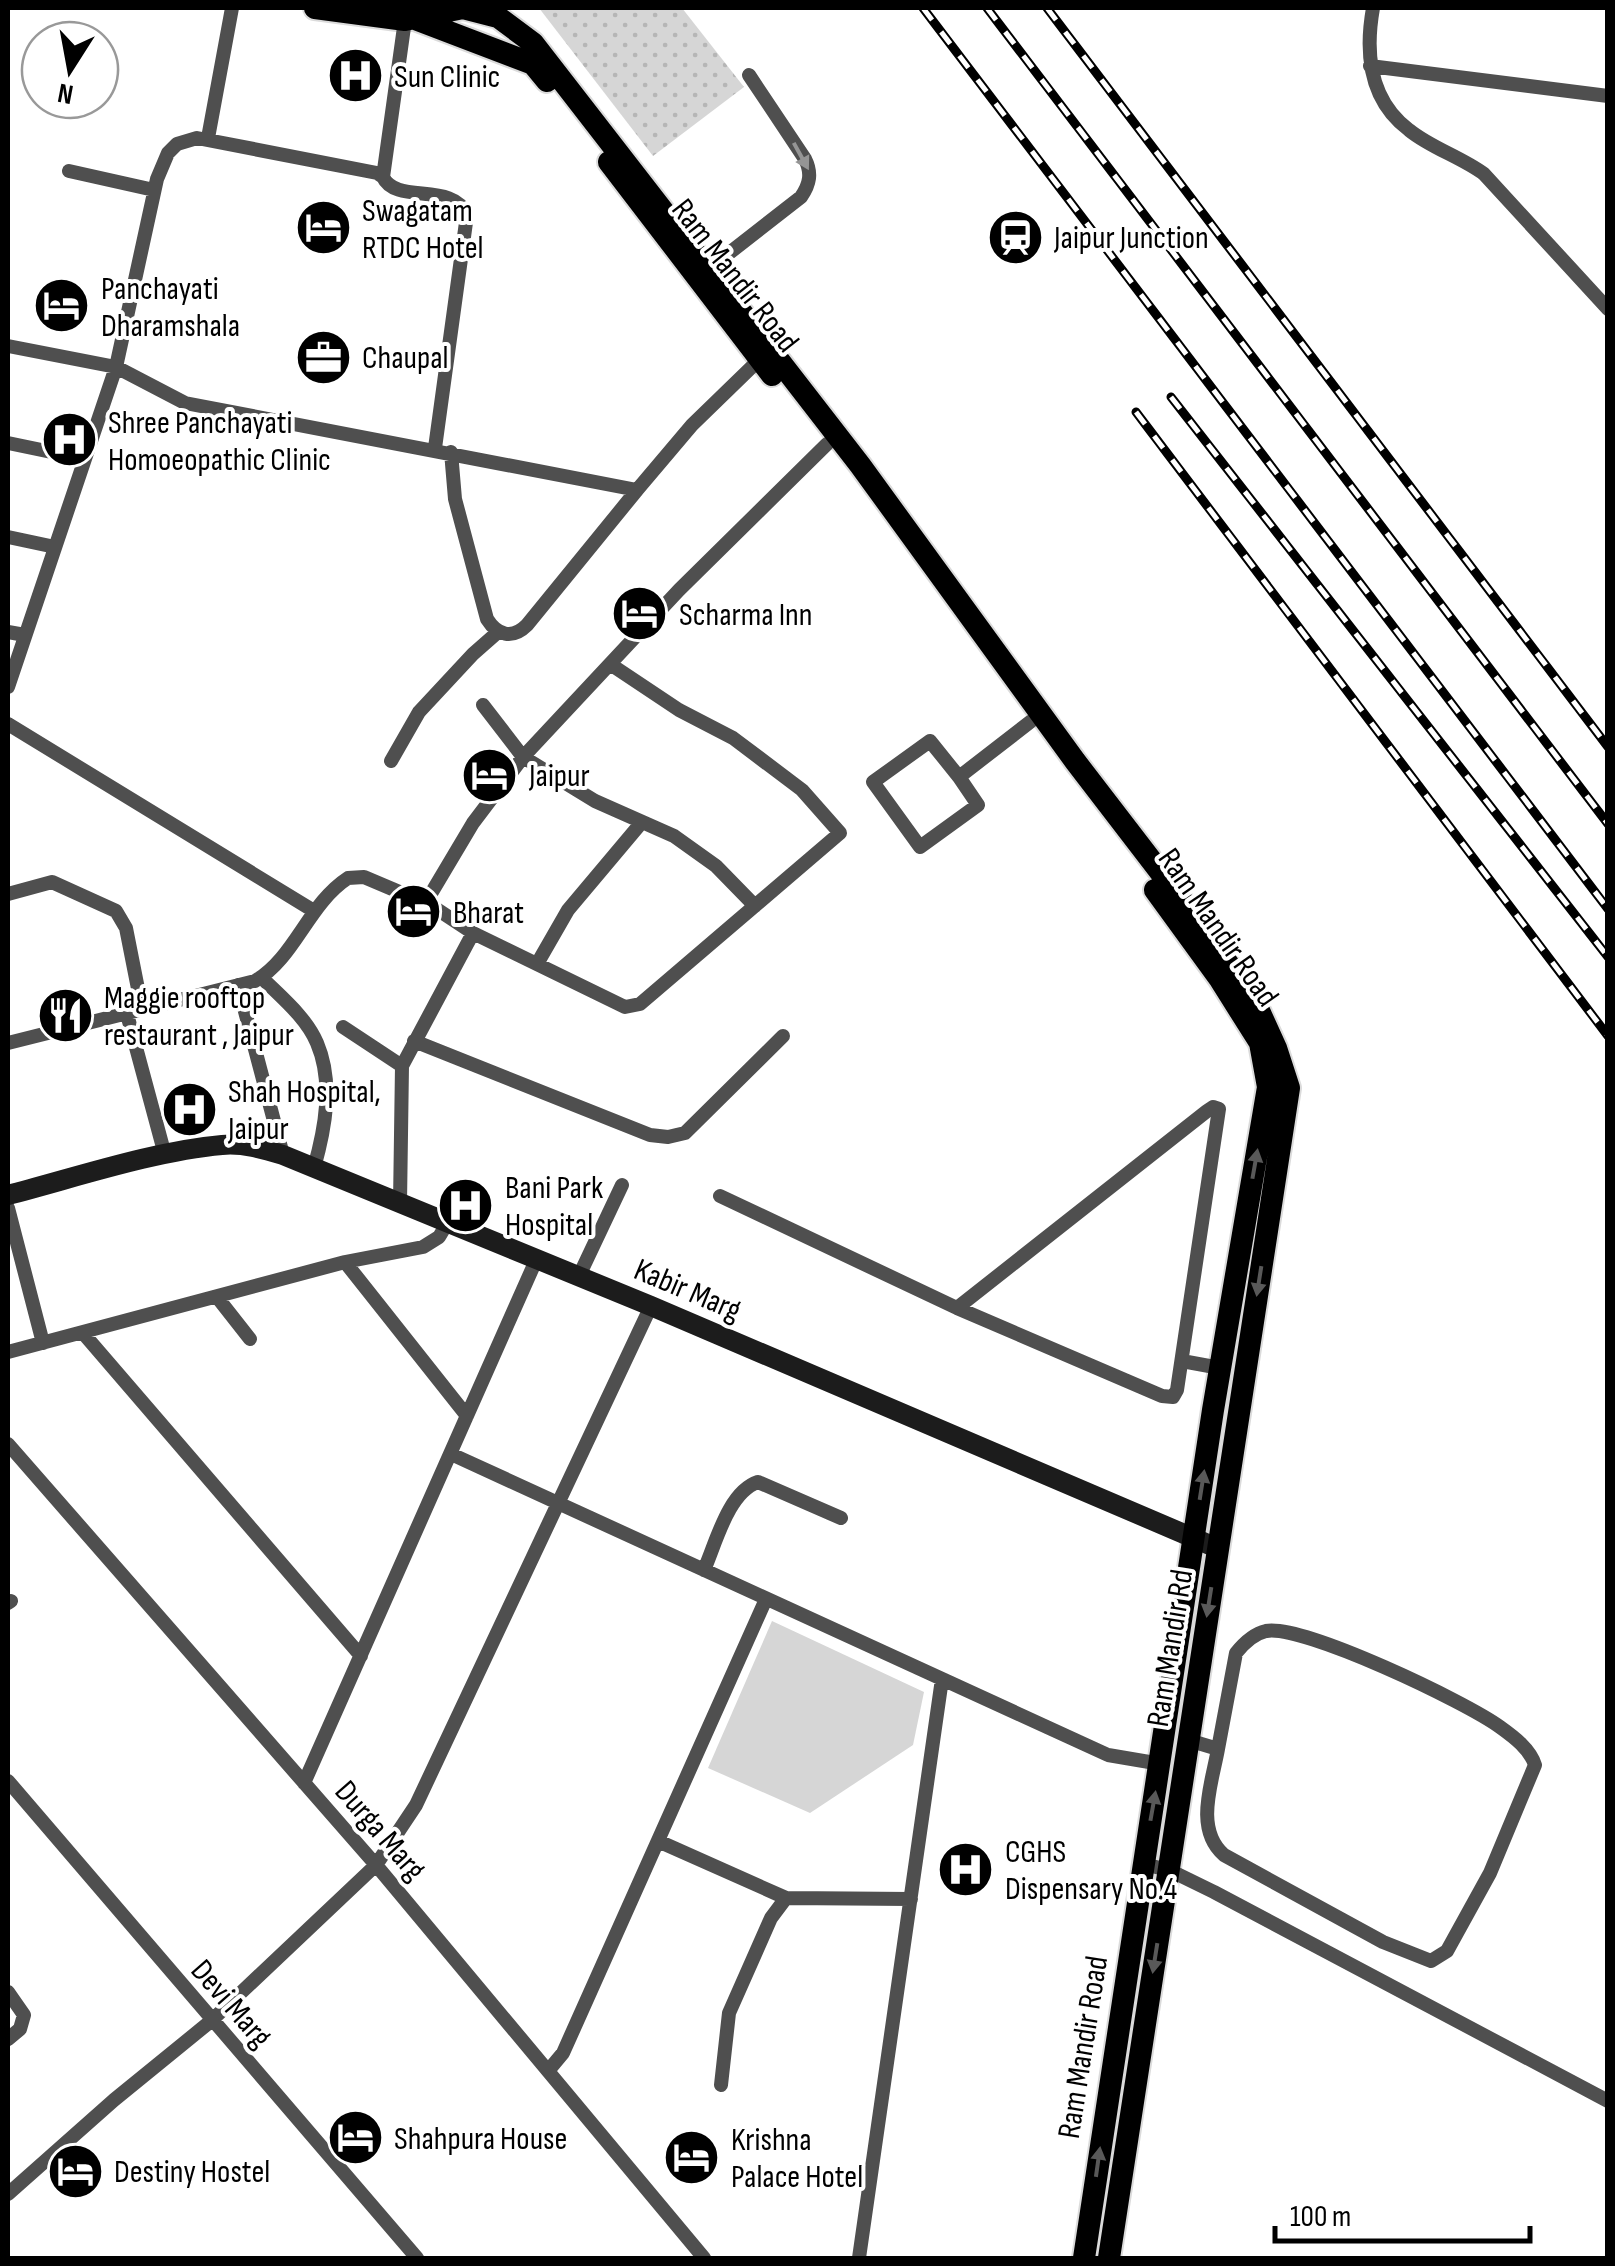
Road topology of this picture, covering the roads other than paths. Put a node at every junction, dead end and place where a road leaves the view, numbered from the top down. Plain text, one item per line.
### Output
1 (232, 8) edge
2 (315, 8) edge
3 (1374, 8) edge
4 (498, 13) edge
5 (410, 20) junction
6 (1370, 66) junction
7 (749, 74) dead end
8 (1608, 96) edge
9 (208, 138) junction
10 (69, 171) dead end
11 (383, 177) junction
12 (154, 190) junction
13 (710, 268) junction
14 (1608, 309) edge
15 (8, 346) edge
16 (760, 359) junction
17 (116, 367) junction
18 (8, 443) edge
19 (828, 444) junction
20 (435, 448) junction
21 (452, 452) junction
22 (85, 458) junction
23 (637, 490) junction
24 (8, 538) edge
25 (55, 547) junction
26 (8, 632) edge
27 (498, 632) junction
28 (25, 635) junction
29 (610, 664) junction
30 (8, 686) edge
31 (483, 706) dead end
32 (1030, 722) junction
33 (8, 724) edge
34 (523, 758) junction
35 (390, 761) dead end
36 (959, 778) junction
37 (642, 822) junction
38 (8, 894) edge
39 (431, 905) junction
40 (755, 906) junction
41 (314, 911) junction
42 (474, 933) junction
43 (537, 964) junction
44 (262, 977) junction
45 (238, 985) junction
46 (134, 1012) junction
47 (343, 1027) dead end
48 (782, 1036) dead end
49 (414, 1041) junction
50 (8, 1043) edge
51 (1276, 1048) joint
52 (402, 1066) junction
53 (283, 1155) junction
54 (164, 1156) junction
55 (314, 1168) junction
56 (622, 1185) dead end
57 (8, 1195) edge
58 (720, 1196) dead end
59 (400, 1202) junction
60 (8, 1208) edge
61 (448, 1222) junction
62 (537, 1258) junction
63 (345, 1262) junction
64 (579, 1276) junction
65 (217, 1296) junction
66 (651, 1306) junction
67 (957, 1308) junction
68 (83, 1333) junction
69 (250, 1338) dead end
70 (43, 1343) junction
71 (8, 1352) edge
72 (1182, 1361) junction
73 (1220, 1368) junction
74 (1244, 1372) junction
75 (467, 1416) junction
76 (8, 1444) edge
77 (451, 1454) junction
78 (558, 1503) junction
79 (840, 1518) dead end
80 (1194, 1537) junction
81 (1217, 1548) junction
82 (704, 1570) junction
83 (766, 1598) junction
84 (361, 1656) junction
85 (942, 1679) junction
86 (1188, 1740) junction
87 (1218, 1749) junction
88 (1161, 1764) junction
89 (8, 1781) edge
90 (304, 1783) junction
91 (658, 1840) junction
92 (1143, 1864) junction
93 (376, 1866) junction
94 (1168, 1870) junction
95 (786, 1898) junction
96 (911, 1899) junction
97 (8, 1992) edge
98 (211, 2021) junction
99 (8, 2039) edge
100 (548, 2071) junction
101 (721, 2085) dead end
102 (1608, 2102) edge
103 (8, 2194) edge
104 (417, 2258) edge
105 (704, 2258) edge
106 (859, 2258) edge
107 (1084, 2258) edge
108 (1110, 2258) edge

1 - 9 street
2 - 5 main road
3 - 6 street
4 - 5 main road
4 - 13 main road, Ram Mandir Road
5 - 11 street
5 - 16 main road, Ram Mandir Road
6 - 8 street
6 - 14 street
7 -> 13 street
9 - 11 street
9 - 12 street
10 - 12 street
11 - 20 street
12 - 17 street
13 - 51 main road, Ram Mandir Road
15 - 17 street
16 - 19 main road, Ram Mandir Road
16 - 23 street
17 - 20 street
17 - 22 street
18 - 22 street
19 - 29 street
19 - 32 main road, Ram Mandir Road
20 - 21 street
21 - 23 street
21 - 27 street
22 - 25 street
23 - 27 street
24 - 25 street
25 - 28 street
26 - 28 street
27 - 35 street
28 - 30 street
29 - 34 street
29 - 40 street
31 - 34 street
32 - 36 street
73 -> 32 main road, Ram Mandir Road
33 - 41 street
34 - 37 street
34 - 39 street
36 - 36 street
37 - 40 street
37 - 43 street
38 - 46 street
39 - 41 street
39 - 42 street
40 - 43 street
41 - 44 street
42 - 43 street
42 - 49 street
44 - 45 street
44 - 55 street
45 - 46 street
45 - 53 street
46 - 50 street
46 - 54 street
47 - 52 street
48 - 49 street
49 - 52 street
51 -> 74 main road, Ram Mandir Rd
52 - 59 street
53 - 54 street, Kabir Marg
53 - 55 street, Kabir Marg
54 - 57 street, Kabir Marg
55 - 59 street, Kabir Marg
56 - 64 street
58 - 67 street
59 - 61 street, Kabir Marg
60 - 70 street
61 - 62 street, Kabir Marg
61 - 63 street
62 - 64 street, Kabir Marg
62 - 75 street
63 - 65 street
63 - 75 street
64 - 66 street, Kabir Marg
65 - 68 street
65 - 69 street
66 - 78 street
66 - 80 street, Kabir Marg
67 - 72 street
67 - 72 street
68 - 70 street
68 - 84 street
70 - 71 street
72 - 73 street
73 - 74 main road
80 -> 73 main road, Ram Mandir Road
74 - 81 main road, Ram Mandir Rd
75 - 77 street
76 - 90 street, Durga Marg
77 - 78 street
77 - 84 street
78 - 82 street
78 - 93 street
79 - 82 street
80 - 81 street, Kabir Marg
80 - 88 main road, Ram Mandir Road
81 -> 86 main road, Ram Mandir Rd
82 - 83 street
83 - 85 street
83 - 91 street
84 - 90 street
85 - 88 street
85 - 96 street
86 - 87 street
86 - 94 main road, Ram Mandir Rd
87 - 87 street
92 -> 88 main road, Ram Mandir Road
89 - 98 street, Devi Marg
90 - 93 street, Durga Marg
91 - 95 street
91 - 100 street
92 - 94 street
107 -> 92 main road, Ram Mandir Road
93 - 98 street
93 - 100 street, Durga Marg
94 - 102 street
94 -> 108 main road, Ram Mandir Rd
95 - 96 street
95 - 101 street
96 - 106 street
97 - 99 street
98 - 103 street
98 - 104 street, Devi Marg
100 - 105 street, Durga Marg

